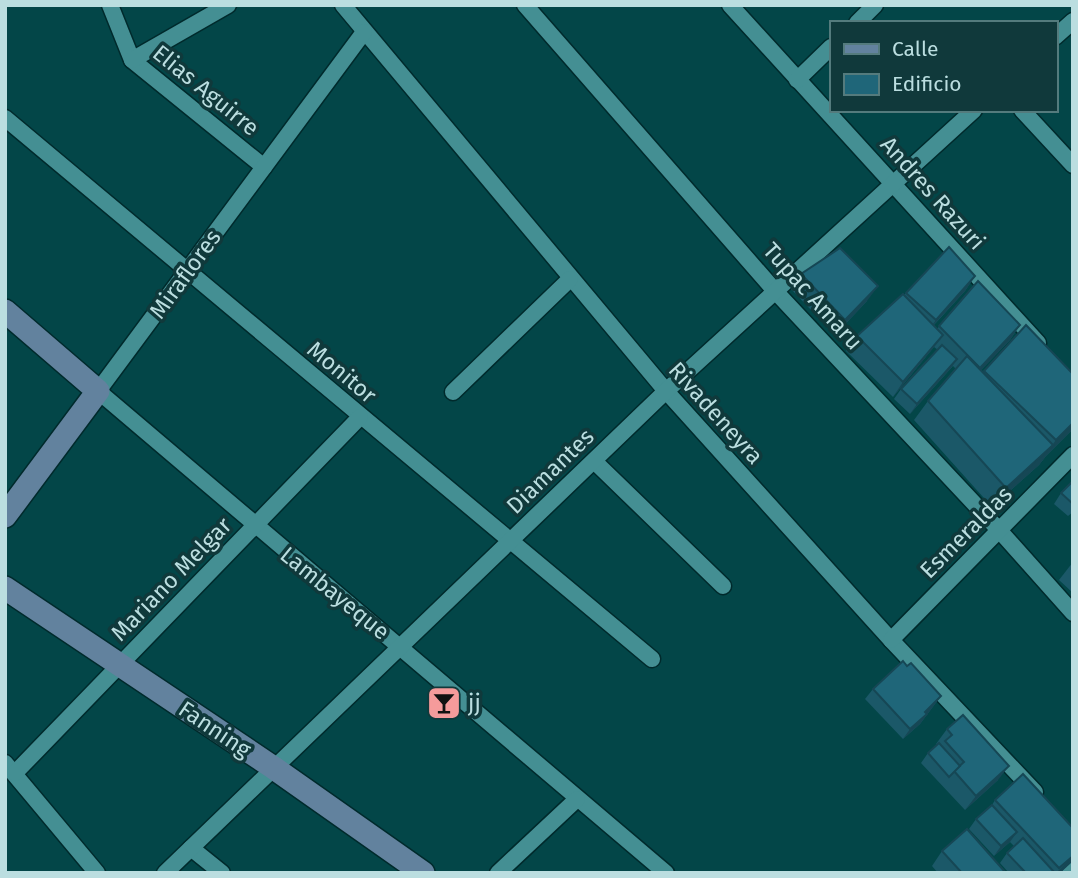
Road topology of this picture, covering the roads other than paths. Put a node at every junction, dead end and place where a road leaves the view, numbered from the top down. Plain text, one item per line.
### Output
1 (110, 5) edge
2 (228, 5) edge
3 (342, 5) edge
4 (525, 5) edge
5 (730, 5) edge
6 (875, 5) edge
7 (859, 21) edge
8 (1073, 21) edge
9 (364, 32) junction
10 (1057, 35) edge
11 (830, 48) edge
12 (132, 60) junction
13 (797, 80) junction
14 (972, 112) edge
15 (1024, 112) edge
16 (5, 118) edge
17 (1073, 164) edge
18 (264, 167) junction
19 (895, 184) junction
20 (187, 272) junction
21 (570, 279) junction
22 (776, 292) junction
23 (5, 312) edge
24 (1045, 350) edge
25 (98, 391) junction
26 (666, 391) junction
27 (453, 392) dead end
28 (360, 417) junction
29 (1073, 455) edge
30 (594, 461) junction
31 (5, 516) edge
32 (254, 526) junction
33 (999, 530) junction
34 (509, 542) junction
35 (723, 586) dead end
36 (5, 588) edge
37 (1073, 613) edge
38 (891, 640) junction
39 (401, 646) junction
40 (652, 659) dead end
41 (120, 665) junction
42 (10, 768) edge
43 (274, 768) junction
44 (577, 799) junction
45 (1048, 806) edge
46 (191, 848) junction
47 (97, 873) edge
48 (165, 873) edge
49 (222, 873) edge
50 (423, 873) edge
51 (498, 873) edge
52 (666, 873) edge

1 - 12 street, Elias Aguirre
2 - 12 street
3 - 9 street, Rivadeneyra
4 - 22 street, Tupac Amaru
5 - 13 street, Andres Razuri
6 - 7 street
8 - 10 street
9 - 18 street, Miraflores
9 - 21 street, Rivadeneyra
11 - 13 street
12 - 18 street, Elias Aguirre
13 - 19 street, Andres Razuri
14 - 19 street, Diamantes
15 - 17 street
16 - 20 street, Monitor
18 - 20 street, Miraflores
19 - 22 street, Diamantes
19 - 24 street, Andres Razuri
20 - 25 street, Miraflores
20 - 28 street, Monitor
21 - 26 street, Rivadeneyra
21 - 27 street
22 - 26 street, Diamantes
22 - 33 street, Tupac Amaru
23 - 25 street, Lambayeque
25 - 31 street, Miraflores
25 - 32 street, Lambayeque
26 - 30 street, Diamantes
26 - 38 street, Rivadeneyra
28 - 32 street, Mariano Melgar
28 - 34 street, Monitor
29 - 33 street, Esmeraldas
30 - 34 street, Diamantes
30 - 35 street
32 - 39 street, Lambayeque
32 - 41 street, Mariano Melgar
33 - 37 street, Tupac Amaru
33 - 38 street, Esmeraldas
34 - 39 street, Diamantes
34 - 40 street, Monitor
36 - 41 street, Fanning
38 - 45 street, Rivadeneyra
39 - 43 street, Diamantes
39 - 44 street, Lambayeque
41 - 42 street, Mariano Melgar
41 - 43 street, Fanning
42 - 47 street
43 - 46 street, Diamantes
43 - 50 street, Fanning
44 - 51 street
44 - 52 street, Lambayeque
46 - 48 street, Diamantes
46 - 49 street

